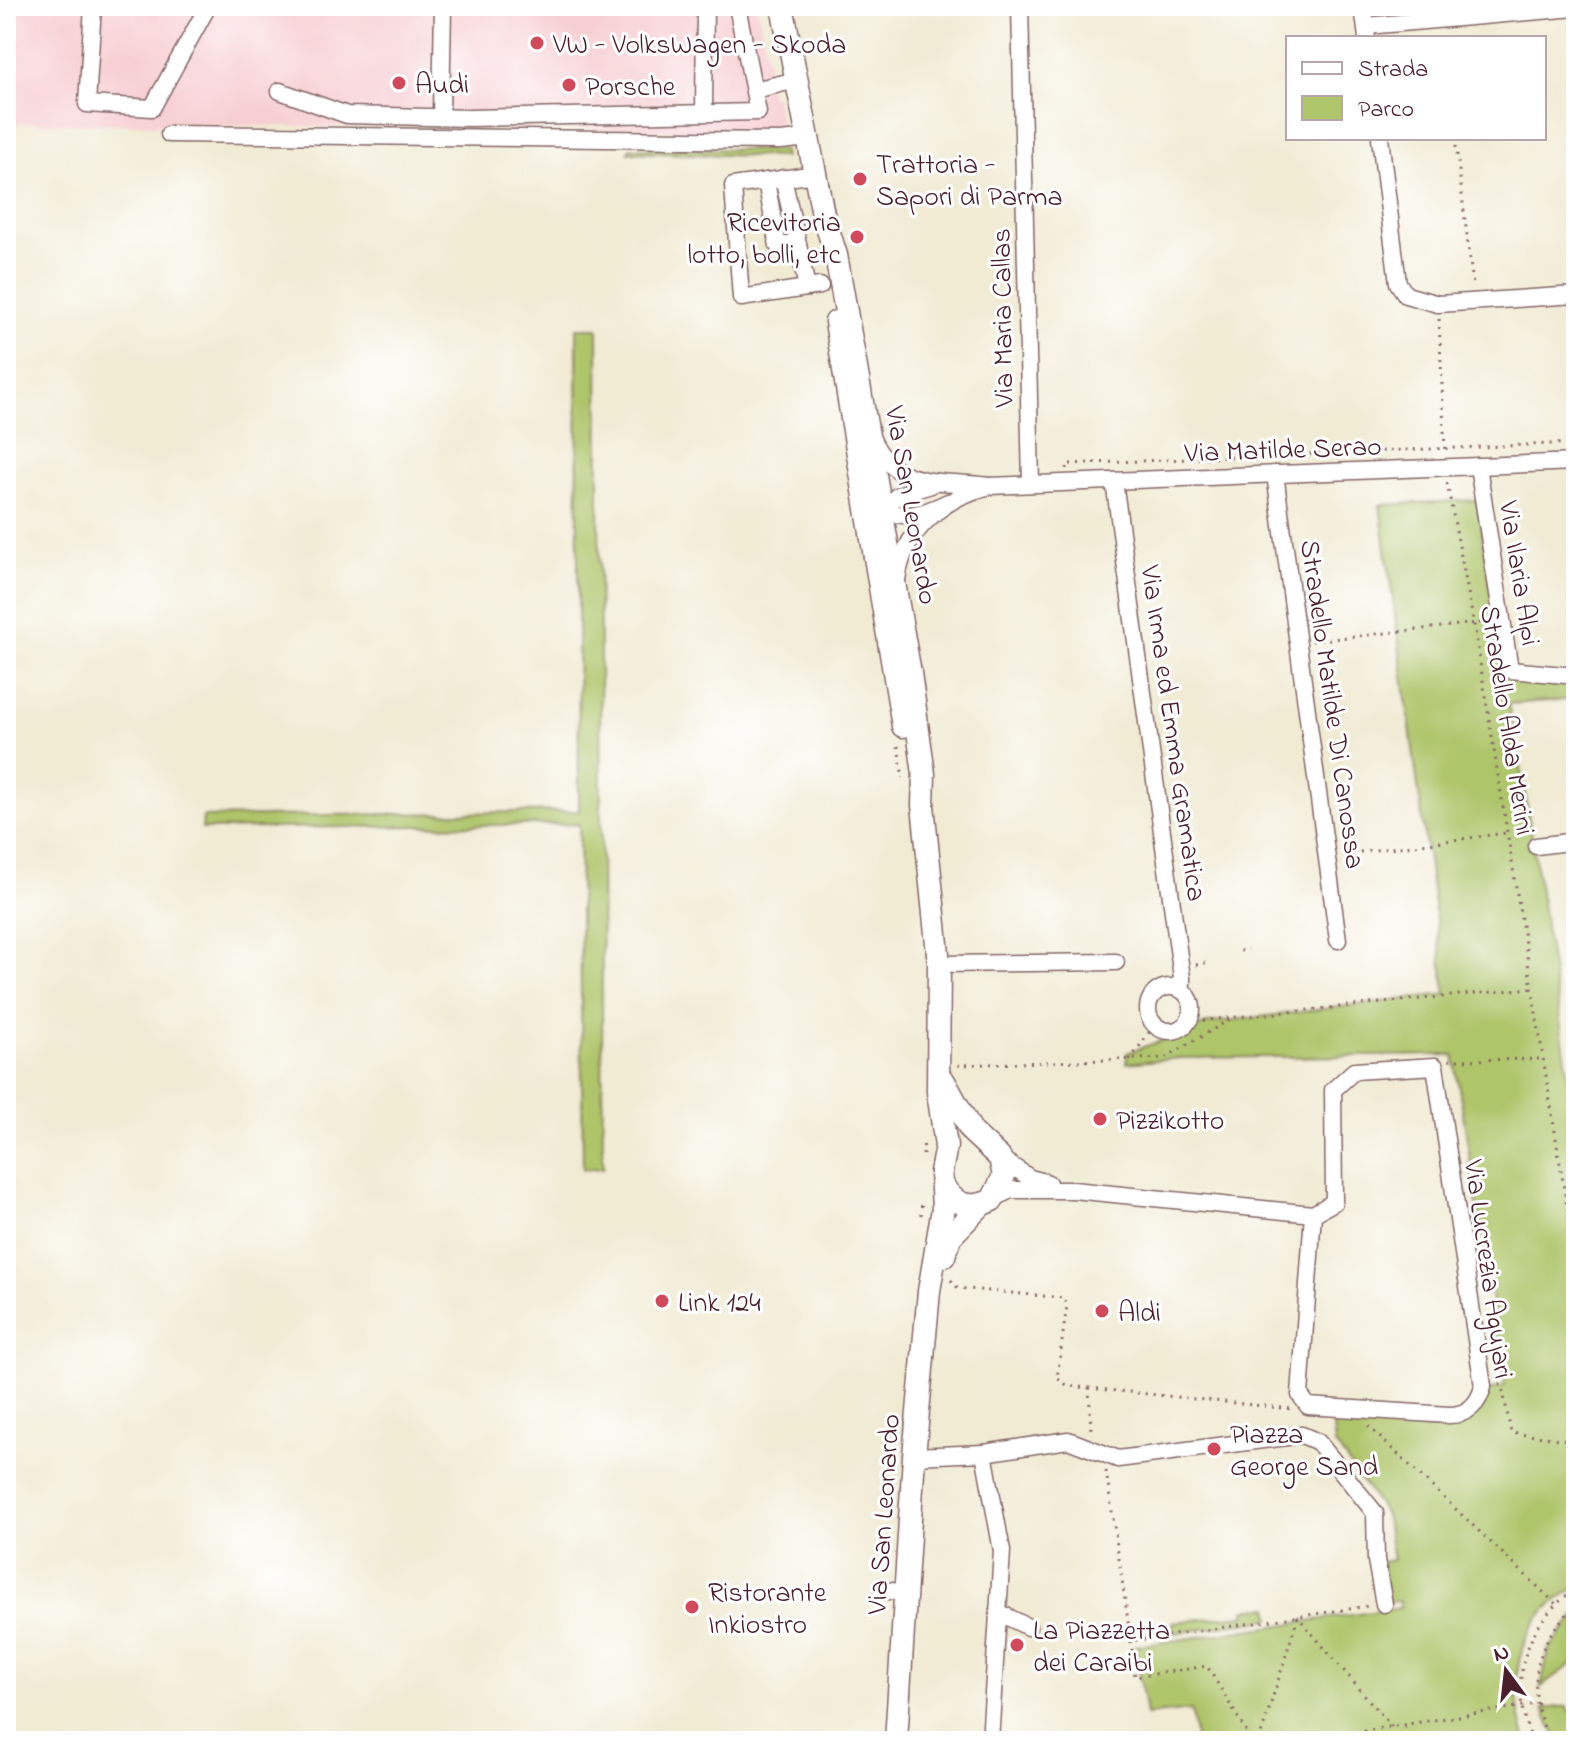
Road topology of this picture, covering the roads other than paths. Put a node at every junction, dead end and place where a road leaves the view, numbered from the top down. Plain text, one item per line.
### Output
1 (93, 6) edge
2 (208, 6) edge
3 (443, 6) edge
4 (705, 6) edge
5 (737, 6) edge
6 (782, 6) edge
7 (1020, 6) edge
8 (1363, 6) edge
9 (1576, 9) edge
10 (1366, 32) edge
11 (797, 80) junction
12 (754, 90) junction
13 (280, 91) dead end
14 (704, 112) junction
15 (441, 115) junction
16 (169, 134) dead end
17 (808, 138) junction
18 (1380, 140) edge
19 (815, 174) junction
20 (775, 180) junction
21 (823, 214) junction
22 (1576, 295) edge
23 (843, 377) junction
24 (870, 434) junction
25 (1576, 462) edge
26 (1478, 466) junction
27 (1275, 474) junction
28 (1114, 481) junction
29 (944, 484) junction
30 (1031, 484) junction
31 (992, 486) junction
32 (948, 502) junction
33 (883, 509) junction
34 (897, 589) junction
35 (883, 613) junction
36 (1576, 676) edge
37 (923, 810) junction
38 (1576, 841) edge
39 (1536, 846) dead end
40 (1338, 940) dead end
41 (1116, 962) dead end
42 (939, 964) junction
43 (1174, 987) junction
44 (940, 1073) junction
45 (995, 1153) junction
46 (936, 1169) junction
47 (1073, 1190) junction
48 (987, 1202) junction
49 (1313, 1214) junction
50 (929, 1291) junction
51 (984, 1453) junction
52 (914, 1456) junction
53 (882, 1590) dead end
54 (906, 1593) junction
55 (1384, 1604) road end
56 (996, 1621) junction
57 (1028, 1627) dead end
58 (896, 1741) edge
59 (990, 1741) edge

1 - 2 street
3 - 15 street
4 - 14 street
5 - 12 street
6 - 11 main road, Via San Leonardo
7 - 30 street, Via Maria Callas
8 - 10 street
9 - 10 street
11 - 12 street
11 - 17 main road, Via San Leonardo
12 - 14 street
13 - 15 street
14 - 15 street
16 - 17 street
17 - 19 main road, Via San Leonardo
18 - 22 street
19 - 20 street
19 - 21 main road, Via San Leonardo
20 - 20 street
21 - 23 main road, Via San Leonardo
21 - 24 main road, Via San Leonardo
23 - 33 street
23 - 35 main road, Via San Leonardo
24 - 29 street, Via Matilde Serao
24 - 33 main road, Via San Leonardo
25 - 26 street, Via Matilde Serao
26 - 27 street, Via Matilde Serao
26 - 36 street, Via Ilaria Alpi
27 - 28 street, Via Matilde Serao
27 - 40 street, Stradello Matilde Di Canossa
28 - 30 street, Via Matilde Serao
28 - 43 street, Via Irma ed Emma Gramatica
29 - 31 street, Via Matilde Serao
29 - 33 street, Via Matilde Serao
30 - 31 street, Via Matilde Serao
31 - 32 street, Via Matilde Serao
32 - 33 street, Via Matilde Serao
32 - 34 street, Via Matilde Serao
33 - 34 main road, Via San Leonardo
33 - 35 street
34 - 37 main road, Via San Leonardo
35 - 37 main road, Via San Leonardo
37 - 42 main road, Via San Leonardo
38 - 39 street
41 - 42 street
42 - 44 main road, Via San Leonardo
43 - 43 street
44 - 45 main road
44 - 46 main road, Via San Leonardo
45 - 46 main road
45 - 47 street
45 - 48 main road
46 - 48 main road
46 - 50 main road, Via San Leonardo
47 - 48 street
47 - 49 street
48 - 50 main road, Via San Leonardo
49 - 49 street, Via Lucrezia Agujari
50 - 52 main road, Via San Leonardo
51 - 52 street
51 - 55 street
51 - 56 street
52 - 54 main road, Via San Leonardo
53 - 54 street
54 - 58 main road, Via San Leonardo
56 - 57 street
56 - 59 street

